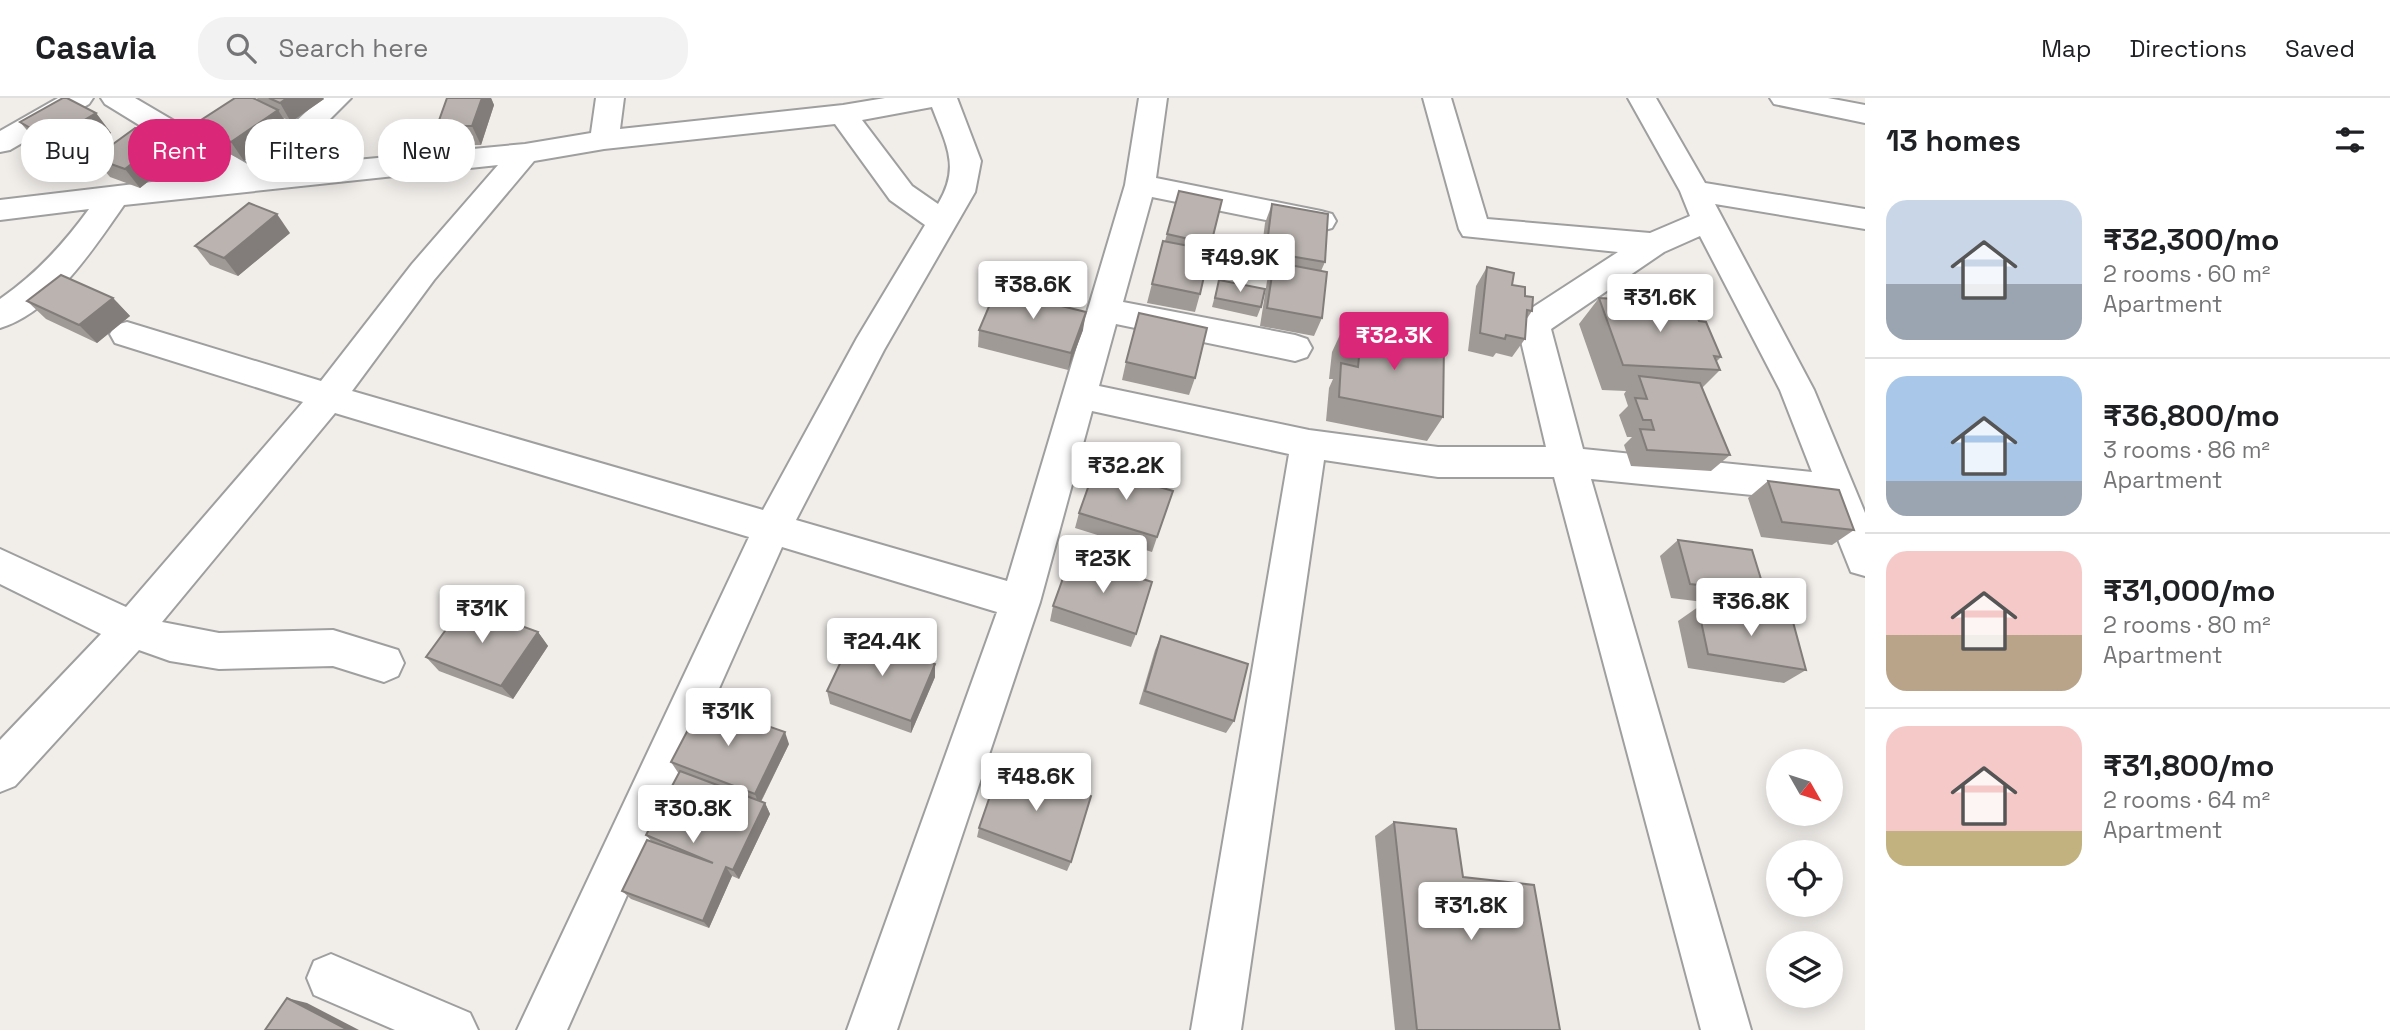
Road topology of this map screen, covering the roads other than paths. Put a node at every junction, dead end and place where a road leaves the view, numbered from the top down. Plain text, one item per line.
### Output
1 (79, 98) edge
2 (116, 98) edge
3 (337, 98) edge
4 (610, 98) edge
5 (936, 98) edge
6 (943, 98) edge
7 (1153, 98) edge
8 (1437, 98) edge
9 (1642, 98) edge
10 (1784, 98) edge
11 (780, 110) edge
12 (843, 114) junction
13 (1865, 114) edge
14 (315, 119) edge
15 (604, 140) junction
16 (0, 143) edge
17 (526, 153) junction
18 (364, 169) edge
19 (245, 176) edge
20 (245, 181) edge
21 (1140, 185) junction
22 (114, 197) junction
23 (1701, 206) junction
24 (0, 210) edge
25 (1865, 219) edge
26 (942, 222) junction
27 (1326, 222) edge
28 (1653, 244) junction
29 (1105, 310) junction
30 (0, 316) edge
31 (127, 334) dead end
32 (1295, 348) dead end
33 (1079, 395) junction
34 (328, 397) junction
35 (1309, 444) junction
36 (1568, 461) junction
37 (1836, 490) junction
38 (771, 530) junction
39 (1865, 560) edge
40 (0, 566) edge
41 (1020, 602) junction
42 (132, 629) junction
43 (384, 663) dead end
44 (0, 771) edge
45 (331, 978) dead end
46 (453, 1030) edge
47 (542, 1030) edge
48 (873, 1030) edge
49 (1216, 1030) edge
50 (1726, 1030) edge

1 - 16 street
2 - 19 street
3 - 14 street
4 - 15 street
5 - 12 street
6 - 26 street
7 - 21 street
8 - 28 street
9 - 23 street
10 - 13 street
11 - 12 street
11 - 15 street
12 - 26 street
15 - 17 street
17 - 18 street
17 - 34 street
20 - 22 street
21 - 27 street
21 - 29 street
22 - 24 street
22 - 30 street
23 - 25 street
23 - 28 street
23 - 37 street
26 - 38 street
28 - 36 street
29 - 32 street
29 - 33 street
31 - 34 street
33 - 35 street
33 - 41 street
34 - 38 street
34 - 42 street
35 - 36 street
35 - 49 street
36 - 37 street
36 - 50 street
37 - 39 street
38 - 41 street
38 - 47 street
40 - 42 street
41 - 48 street
42 - 43 street
42 - 44 street
45 - 46 street

